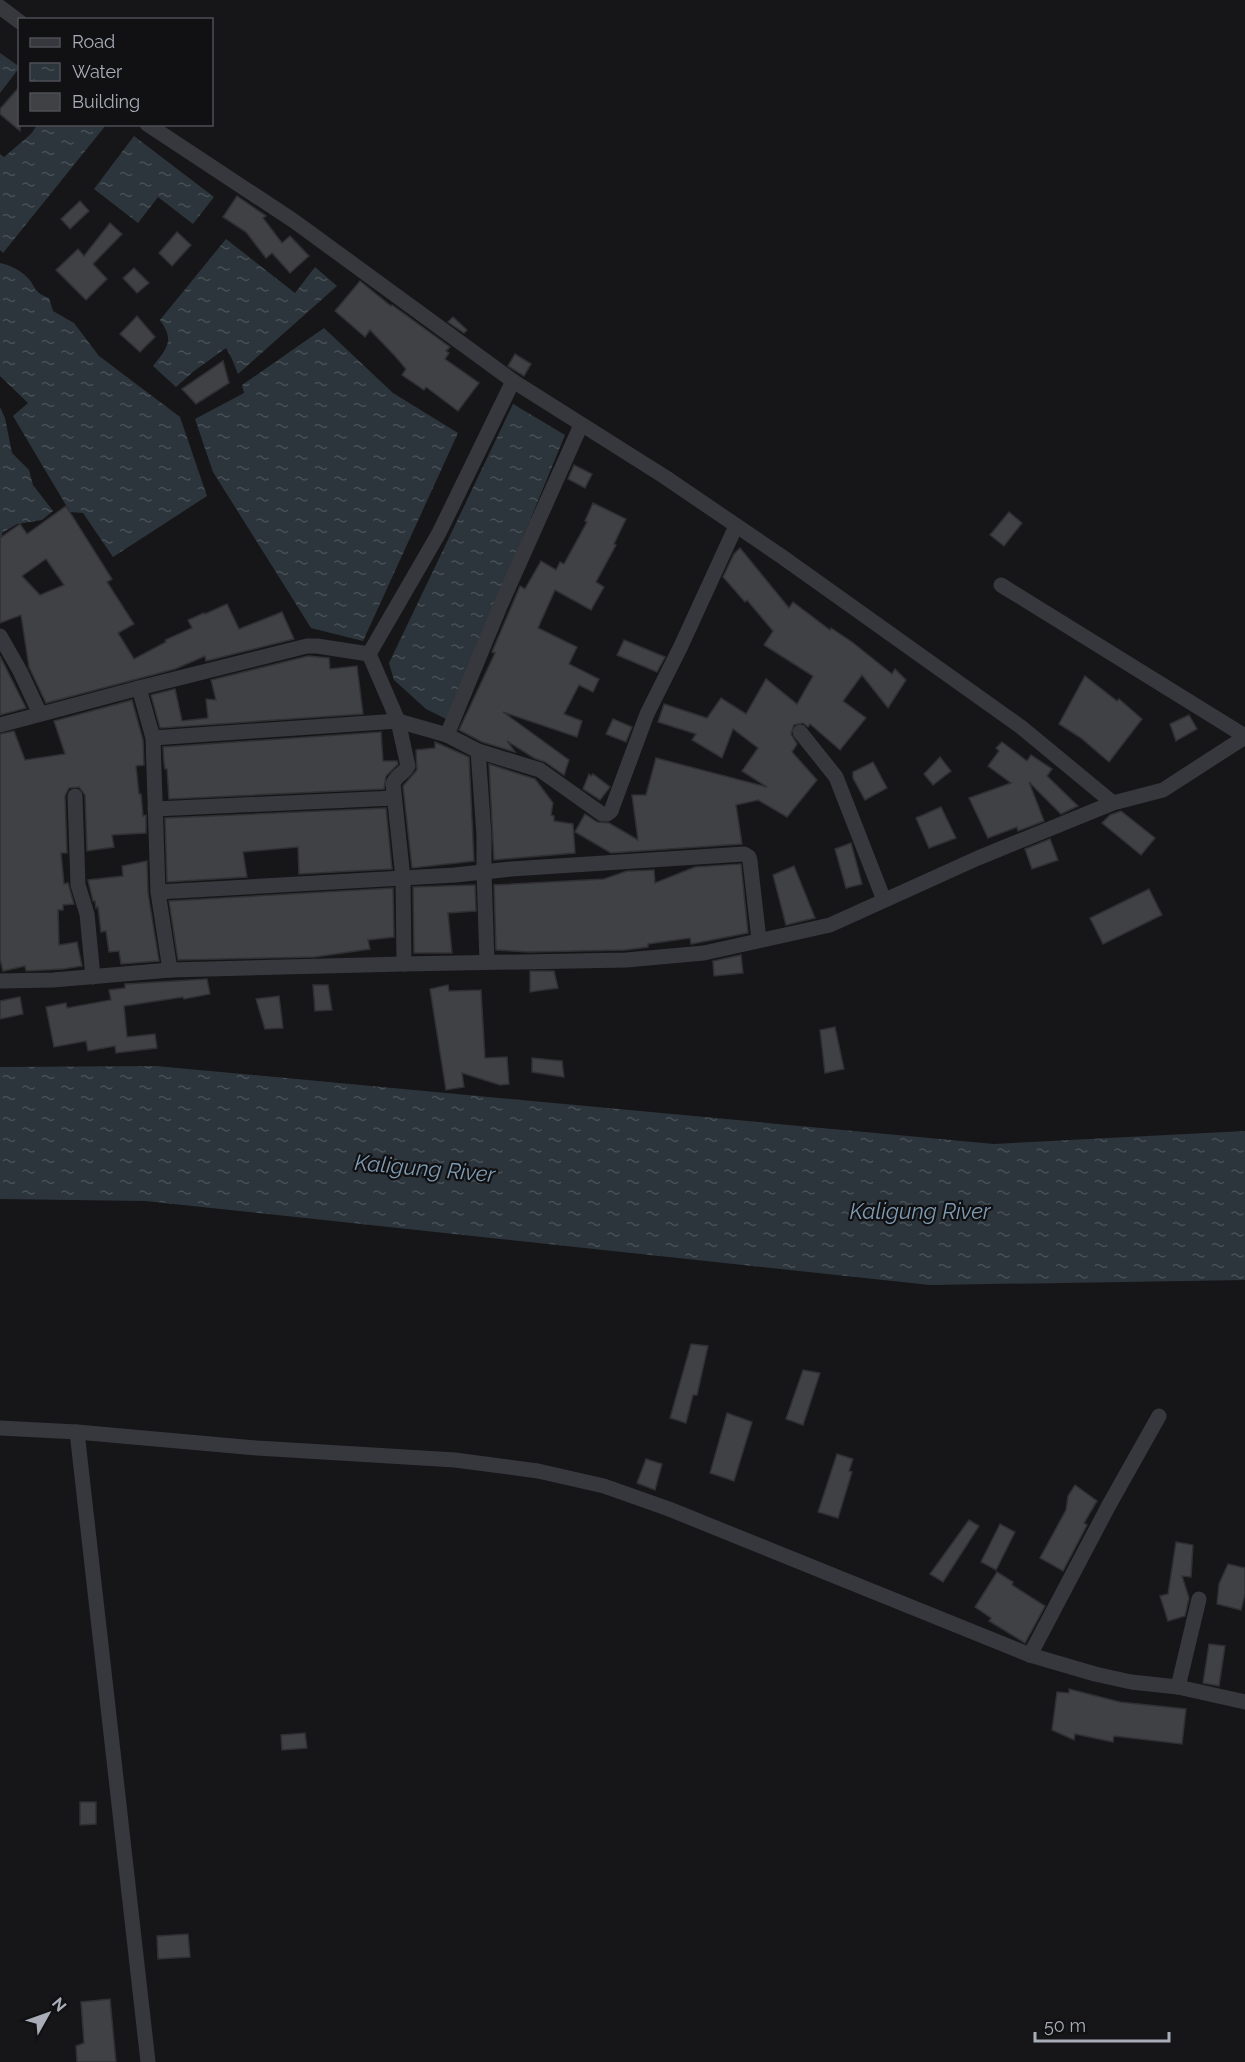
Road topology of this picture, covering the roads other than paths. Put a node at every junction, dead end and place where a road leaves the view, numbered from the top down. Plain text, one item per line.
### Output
1 (0, 7) edge
2 (18, 20) edge
3 (150, 126) edge
4 (513, 381) junction
5 (581, 425) junction
6 (736, 526) junction
7 (1001, 585) dead end
8 (0, 636) edge
9 (369, 654) junction
10 (139, 688) junction
11 (40, 714) junction
12 (398, 721) junction
13 (0, 725) edge
14 (800, 732) dead end
15 (447, 735) junction
16 (1245, 736) edge
17 (153, 738) junction
18 (478, 751) junction
19 (75, 796) dead end
20 (394, 798) junction
21 (1118, 802) junction
22 (155, 809) junction
23 (484, 872) junction
24 (403, 878) junction
25 (158, 892) junction
26 (884, 900) junction
27 (759, 940) junction
28 (488, 962) junction
29 (404, 963) junction
30 (170, 970) junction
31 (93, 977) junction
32 (0, 981) edge
33 (1159, 1416) dead end
34 (0, 1428) edge
35 (77, 1432) junction
36 (1199, 1599) dead end
37 (1030, 1655) junction
38 (1178, 1687) junction
39 (1245, 1702) edge
40 (148, 2062) edge

1 - 2 street
3 - 4 street
4 - 5 street
4 - 9 street
5 - 6 street
5 - 15 street
6 - 18 street
6 - 21 street
7 - 16 street
8 - 11 street
9 - 10 street
9 - 12 street
10 - 11 street
10 - 17 street
11 - 13 street
12 - 15 street
12 - 17 street
12 - 20 street
14 - 26 street
15 - 18 street
16 - 21 street
17 - 22 street
18 - 23 street
19 - 31 street
20 - 22 street
20 - 24 street
21 - 26 street
22 - 25 street
23 - 24 street
23 - 27 street
23 - 28 street
24 - 25 street
24 - 29 street
25 - 30 street
26 - 27 street
27 - 28 street
28 - 29 street
29 - 30 street
30 - 31 street
31 - 32 street
33 - 37 street
34 - 35 street
35 - 37 street
35 - 40 street
36 - 38 street
37 - 38 street
38 - 39 street

